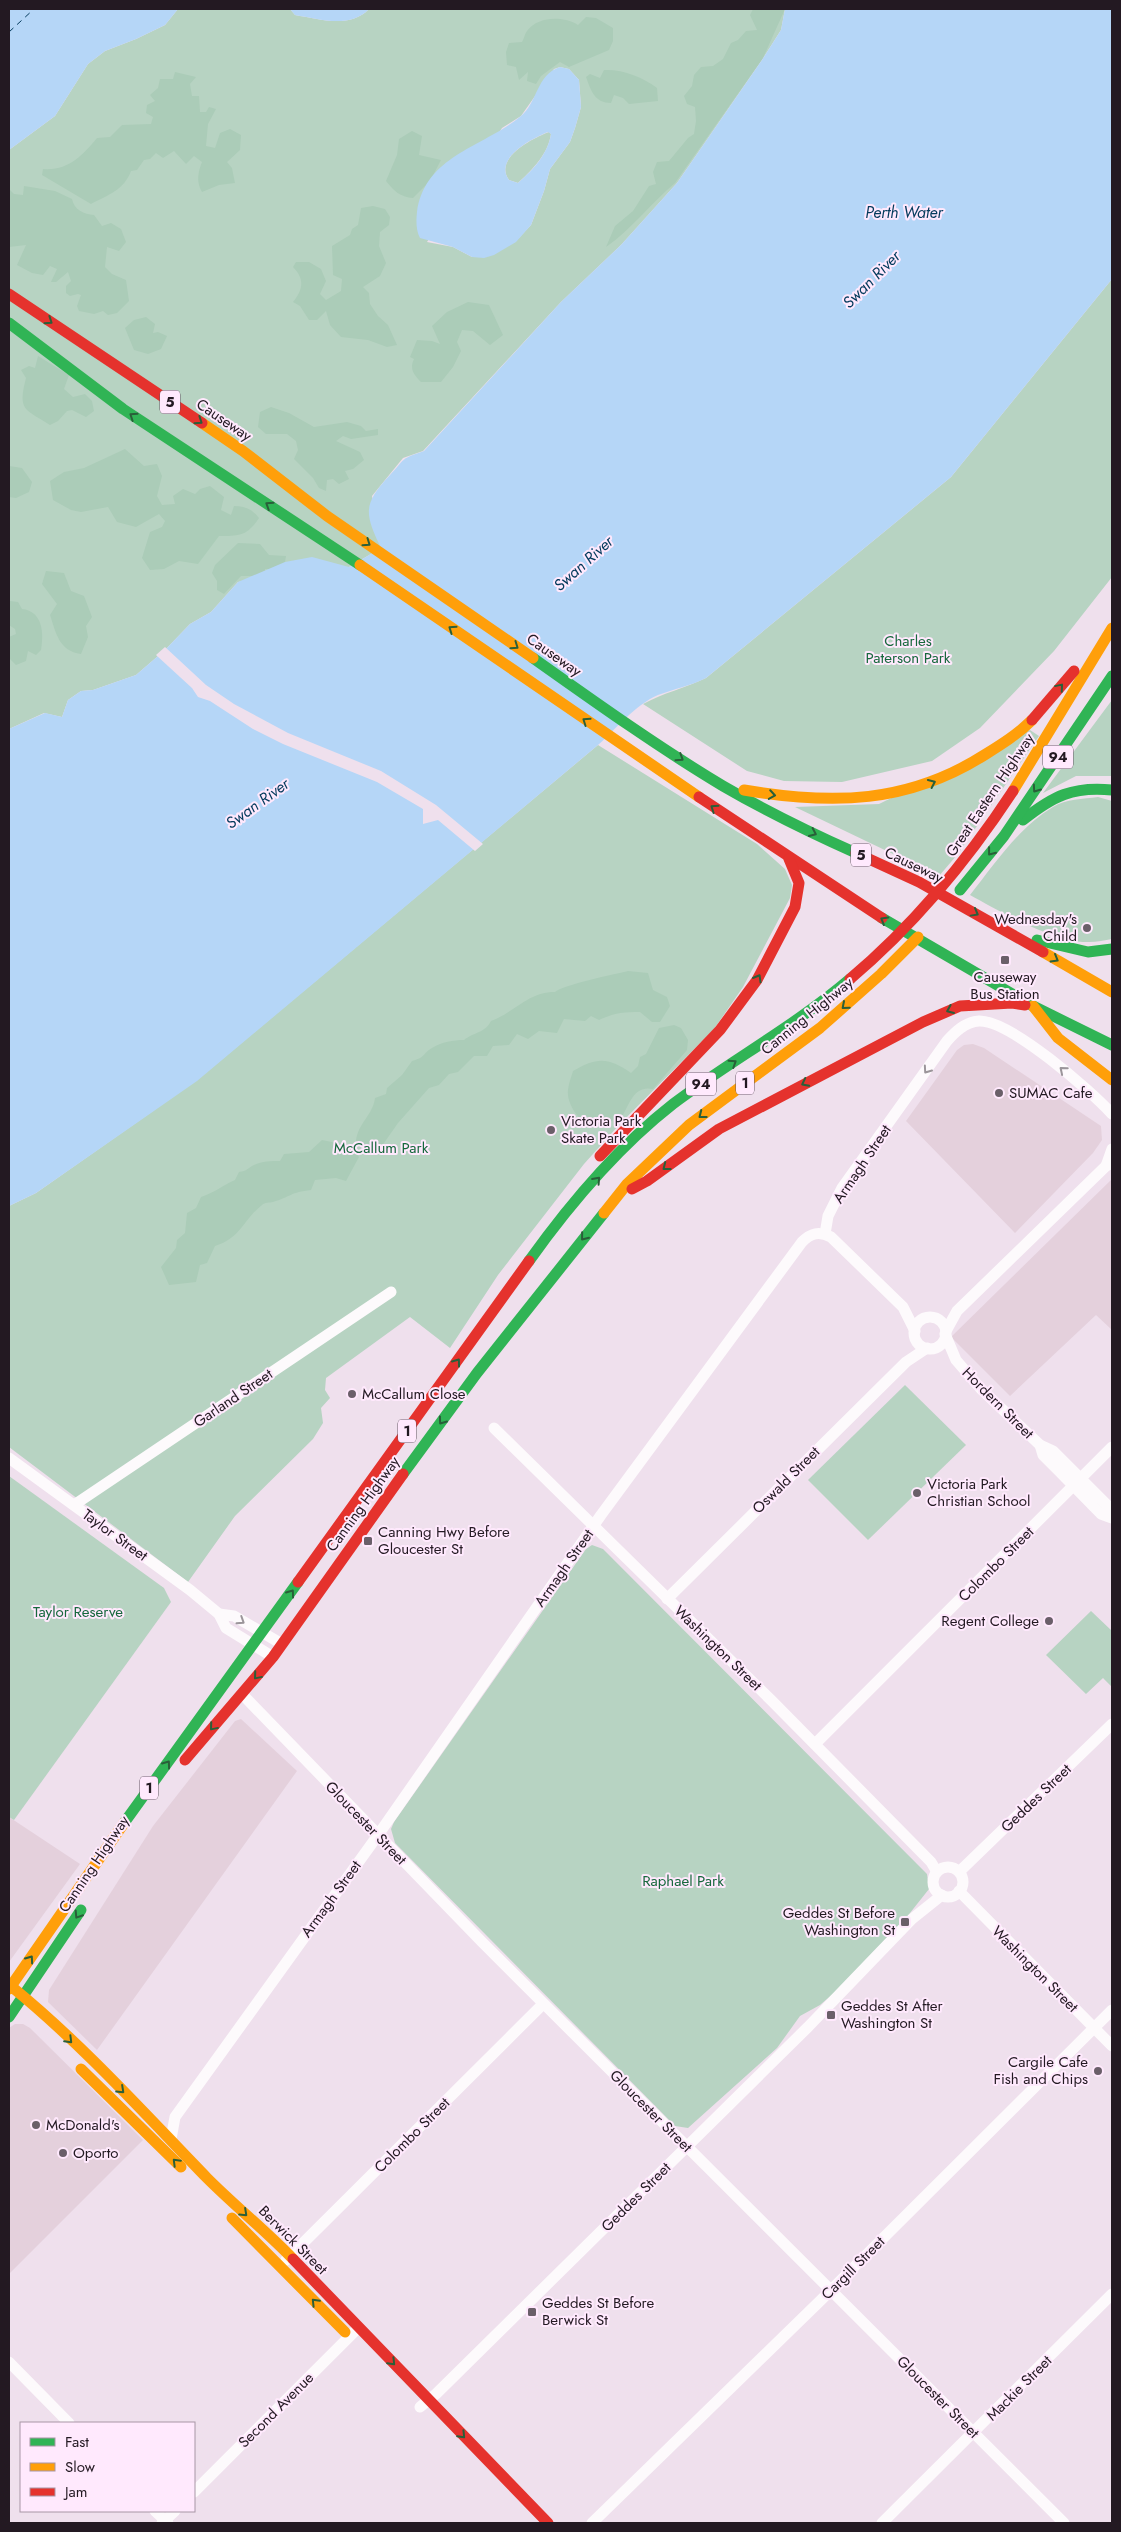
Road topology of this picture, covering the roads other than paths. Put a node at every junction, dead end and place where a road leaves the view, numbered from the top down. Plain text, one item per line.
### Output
1 (9, 294) edge
2 (9, 323) edge
3 (1112, 619) edge
4 (1112, 628) edge
5 (1112, 635) edge
6 (1102, 645) junction
7 (1112, 676) edge
8 (724, 786) junction
9 (1112, 790) edge
10 (1004, 836) junction
11 (789, 859) junction
12 (943, 910) dead end
13 (997, 926) junction
14 (928, 927) dead end
15 (1112, 949) edge
16 (871, 963) joint
17 (1112, 992) edge
18 (1032, 1006) junction
19 (1105, 1031) dead end
20 (1091, 1035) junction
21 (1112, 1045) edge
22 (1112, 1080) edge
23 (1112, 1114) edge
24 (1112, 1149) edge
25 (1109, 1164) edge
26 (614, 1198) junction
27 (552, 1229) junction
28 (825, 1234) junction
29 (391, 1292) dead end
30 (903, 1307) junction
31 (958, 1312) junction
32 (929, 1318) junction
33 (945, 1332) junction
34 (915, 1335) junction
35 (930, 1348) junction
36 (956, 1360) junction
37 (906, 1362) junction
38 (494, 1428) dead end
39 (1112, 1447) edge
40 (9, 1458) edge
41 (1077, 1482) junction
42 (74, 1505) junction
43 (1112, 1516) edge
44 (594, 1524) junction
45 (667, 1599) junction
46 (219, 1614) junction
47 (262, 1633) junction
48 (282, 1644) junction
49 (253, 1646) junction
50 (273, 1657) junction
51 (242, 1694) junction
52 (1112, 1724) edge
53 (815, 1744) junction
54 (180, 1768) dead end
55 (378, 1835) junction
56 (937, 1872) junction
57 (959, 1872) junction
58 (933, 1884) junction
59 (959, 1892) junction
60 (942, 1895) junction
61 (87, 1901) dead end
62 (912, 1919) junction
63 (10, 1988) edge
64 (16, 2001) edge
65 (543, 2004) junction
66 (1112, 2010) edge
67 (28, 2016) dead end
68 (9, 2017) edge
69 (1093, 2028) junction
70 (1112, 2046) edge
71 (75, 2064) dead end
72 (175, 2117) junction
73 (155, 2123) junction
74 (171, 2139) junction
75 (686, 2146) junction
76 (290, 2256) junction
77 (280, 2266) junction
78 (831, 2290) junction
79 (1112, 2294) edge
80 (358, 2328) junction
81 (353, 2340) junction
82 (9, 2362) edge
83 (400, 2388) dead end
84 (424, 2403) junction
85 (68, 2422) edge
86 (974, 2433) junction
87 (195, 2491) edge
88 (156, 2512) edge
89 (174, 2512) edge
90 (165, 2522) edge
91 (534, 2523) edge
92 (548, 2523) edge
93 (592, 2523) edge
94 (882, 2523) edge
95 (1064, 2523) edge

1 -> 8 main road, Causeway / 5
11 -> 2 main road, 5
8 -> 3 main road
4 - 6 main road, Great Eastern Highway / 94
5 - 6 main road
6 - 16 main road, Great Eastern Highway / 94
7 -> 10 main road, Great Eastern Highway / 94
8 -> 13 main road, Causeway / 5
9 - 10 main road
10 -> 12 main road, Great Eastern Highway
18 -> 11 main road, 5
27 -> 11 main road
13 - 15 main road
13 -> 17 main road, Causeway / 5
14 -> 26 main road, Canning Highway / 1
27 -> 16 main road, Canning Highway / 94
18 - 20 main road, 5
18 - 22 main road
18 -> 26 main road
19 - 20 main road
20 - 21 main road
23 -> 28 street, Armagh Street
24 - 25 street
25 - 31 street
26 -> 48 main road, Canning Highway / 1
47 -> 27 main road, Canning Highway / 1
28 - 30 street
28 - 44 street, Armagh Street
29 - 42 street, Garland Street
30 - 32 street
30 - 34 street
31 - 32 street
31 - 33 street
32 - 33 street
32 - 34 street
33 - 35 street
33 - 36 street, Hordern Street
34 - 35 street
34 - 37 street, Oswald Street
35 - 36 street, Hordern Street
35 - 37 street, Oswald Street
36 - 41 street, Hordern Street
37 - 45 street, Oswald Street
38 - 44 street, Washington Street
39 - 41 street, Colombo Street
40 - 42 street, Taylor Street
41 - 43 street, Hordern Street
41 - 53 street, Colombo Street
42 - 46 street, Taylor Street
44 - 45 street, Washington Street
44 - 55 street, Armagh Street
45 - 53 street, Washington Street
46 -> 47 street, Taylor Street
46 - 49 street, Taylor Street
47 - 48 street, Taylor Street
47 - 49 main road, Canning Highway / 1
48 - 50 main road, Canning Highway / 1
49 - 50 street, Taylor Street
63 -> 49 main road, Canning Highway / 1
50 -> 51 main road, Canning Highway / 1
51 -> 54 main road, Canning Highway / 1
51 - 55 street, Gloucester Street
52 - 57 street, Geddes Street
53 - 56 street, Washington Street
55 - 65 street, Gloucester Street
55 - 72 street, Armagh Street
56 - 57 street
56 - 58 street
57 - 59 street
58 - 60 street
58 - 62 street, Geddes Street
59 - 60 street
59 - 69 street, Washington Street
60 - 62 street, Geddes Street
61 -> 64 main road, Canning Highway
62 - 75 street, Geddes Street
63 - 64 main road, Berwick Street
64 - 67 main road, Berwick Street
64 - 68 main road, Canning Highway
64 -> 73 main road, Berwick Street
65 - 75 street, Gloucester Street
65 - 76 street, Colombo Street
66 - 69 street, Cargill Street
69 - 70 street, Washington Street
69 - 78 street, Cargill Street
77 -> 71 main road, Berwick Street
72 - 73 street
72 - 74 street, Armagh Street
73 - 74 main road, Berwick Street
74 -> 76 main road, Berwick Street
75 - 78 street, Gloucester Street
75 - 84 street, Geddes Street
76 - 77 street, Colombo Street
76 - 80 main road, Berwick Street
81 -> 77 main road, Berwick Street
78 - 86 street, Gloucester Street
78 - 93 street, Cargill Street
79 - 86 street, Mackie Street
80 - 81 street, Second Avenue
80 -> 84 main road, Berwick Street
81 - 87 street, Second Avenue
82 - 85 street
83 - 84 main road, Berwick Street
84 - 91 main road, Berwick Street
84 -> 92 main road, Berwick Street
86 - 94 street, Mackie Street
86 - 95 street, Gloucester Street
88 - 90 street
89 - 90 street

